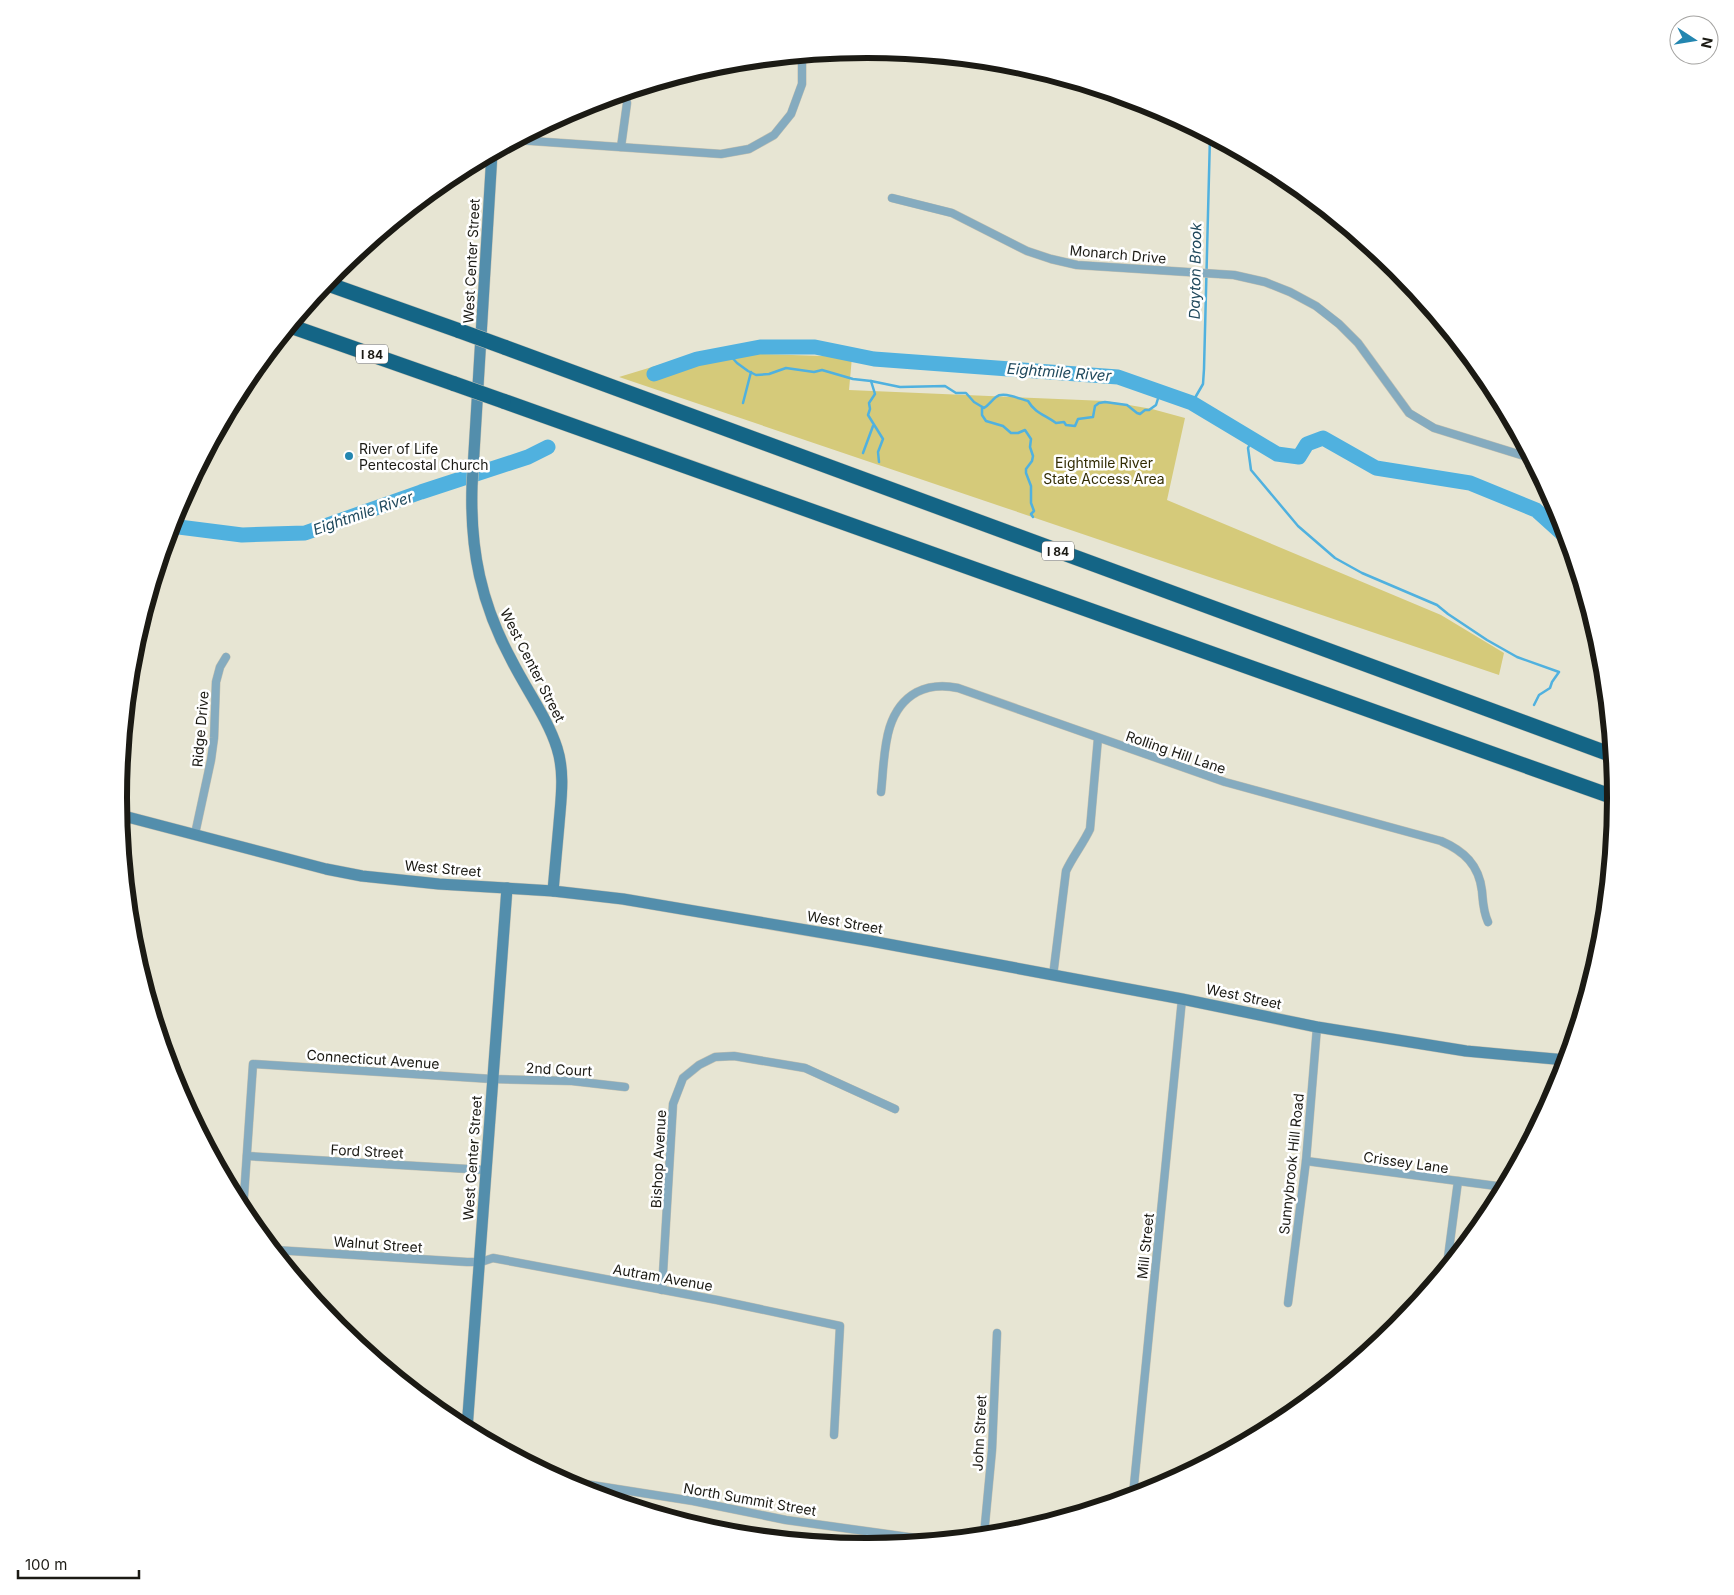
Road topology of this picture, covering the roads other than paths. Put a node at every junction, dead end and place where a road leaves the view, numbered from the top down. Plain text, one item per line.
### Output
1 (802, 61) edge
2 (626, 98) edge
3 (527, 141) edge
4 (621, 147) junction
5 (492, 160) edge
6 (892, 198) dead end
7 (332, 287) edge
8 (296, 328) edge
9 (1523, 456) edge
10 (226, 657) dead end
11 (1098, 738) junction
12 (1605, 752) edge
13 (881, 792) dead end
14 (1607, 795) edge
15 (128, 817) edge
16 (195, 834) junction
17 (507, 888) junction
18 (553, 892) junction
19 (1488, 922) dead end
20 (1053, 976) junction
21 (1182, 999) junction
22 (1318, 1027) junction
23 (1559, 1059) edge
24 (492, 1079) junction
25 (625, 1087) dead end
26 (895, 1108) dead end
27 (246, 1156) junction
28 (1306, 1161) junction
29 (485, 1170) junction
30 (1458, 1181) junction
31 (1497, 1186) edge
32 (244, 1196) edge
33 (282, 1251) edge
34 (1448, 1255) edge
35 (480, 1262) junction
36 (662, 1290) junction
37 (1288, 1303) dead end
38 (997, 1333) dead end
39 (468, 1420) edge
40 (834, 1435) dead end
41 (595, 1485) edge
42 (608, 1487) joint
43 (1134, 1487) edge
44 (985, 1527) edge
45 (904, 1536) edge

1 - 4 street
2 - 4 street
3 - 4 street
5 - 18 main road, West Center Street
6 - 9 street, Monarch Drive
7 - 12 highway, I 84, bridge
8 - 14 highway, I 84, bridge
10 - 16 street, Ridge Drive
11 - 13 street, Rolling Hill Lane
11 - 19 street, Rolling Hill Lane
11 - 20 street
15 - 16 main road, West Street
16 - 17 main road, West Street
17 - 18 main road, West Street
17 - 24 main road, West Center Street
18 - 20 main road, West Street
20 - 21 main road, West Street
21 - 22 main road, West Street
21 - 43 street, Mill Street
22 - 23 main road, West Street
22 - 28 street, Sunnybrook Hill Road
24 - 25 street, 2nd Court
24 - 27 street, Connecticut Avenue
24 - 29 main road, West Center Street
26 - 36 street, Bishop Avenue
27 - 29 street, Ford Street
27 - 32 street
28 - 30 street, Crissey Lane
28 - 37 street, Sunnybrook Hill Road
29 - 35 main road, West Center Street
30 - 31 street, Crissey Lane
30 - 34 street
33 - 35 street, Walnut Street
35 - 36 street, Autram Avenue
35 - 39 main road, West Center Street
36 - 40 street, Autram Avenue
38 - 44 street, John Street
41 - 42 street, North Summit Street
42 - 45 street, North Summit Street

